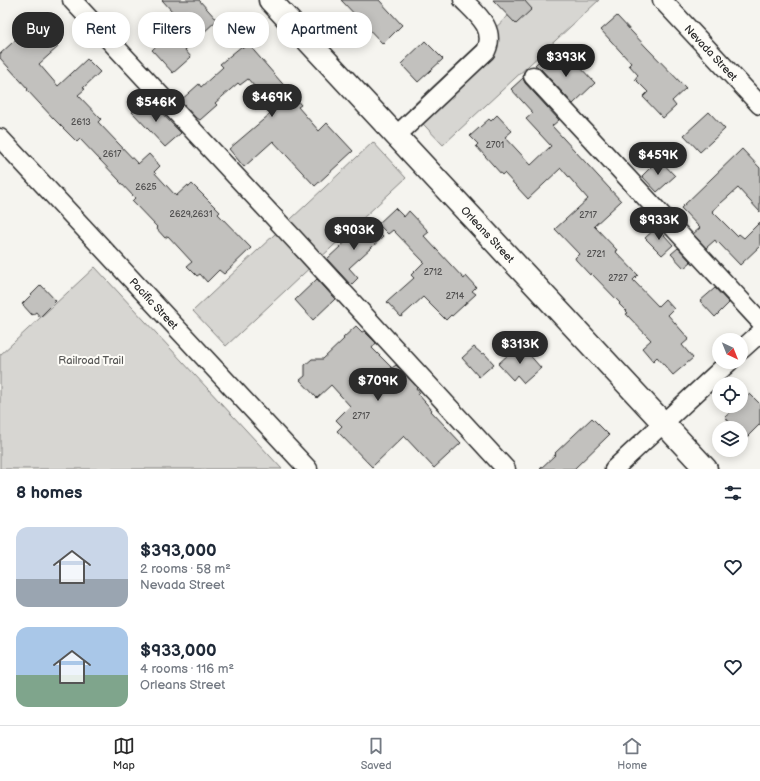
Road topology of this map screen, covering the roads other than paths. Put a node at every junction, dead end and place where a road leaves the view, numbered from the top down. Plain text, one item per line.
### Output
1 (72, 0) edge
2 (270, 0) edge
3 (464, 0) edge
4 (662, 0) edge
5 (533, 76) dead end
6 (760, 106) edge
7 (396, 136) junction
8 (0, 138) edge
9 (760, 321) edge
10 (760, 333) edge
11 (748, 344) edge
12 (722, 369) edge
13 (664, 423) junction
14 (308, 469) edge
15 (506, 469) edge
16 (614, 469) edge
17 (706, 469) edge

1 - 15 street
2 - 7 main road, Orleans Street
3 - 7 street
4 - 6 street, Nevada Street
5 - 9 street
7 - 13 main road, Orleans Street
8 - 14 street, Pacific Street
10 - 11 street
12 - 13 street
13 - 16 street
13 - 17 main road, Orleans Street

